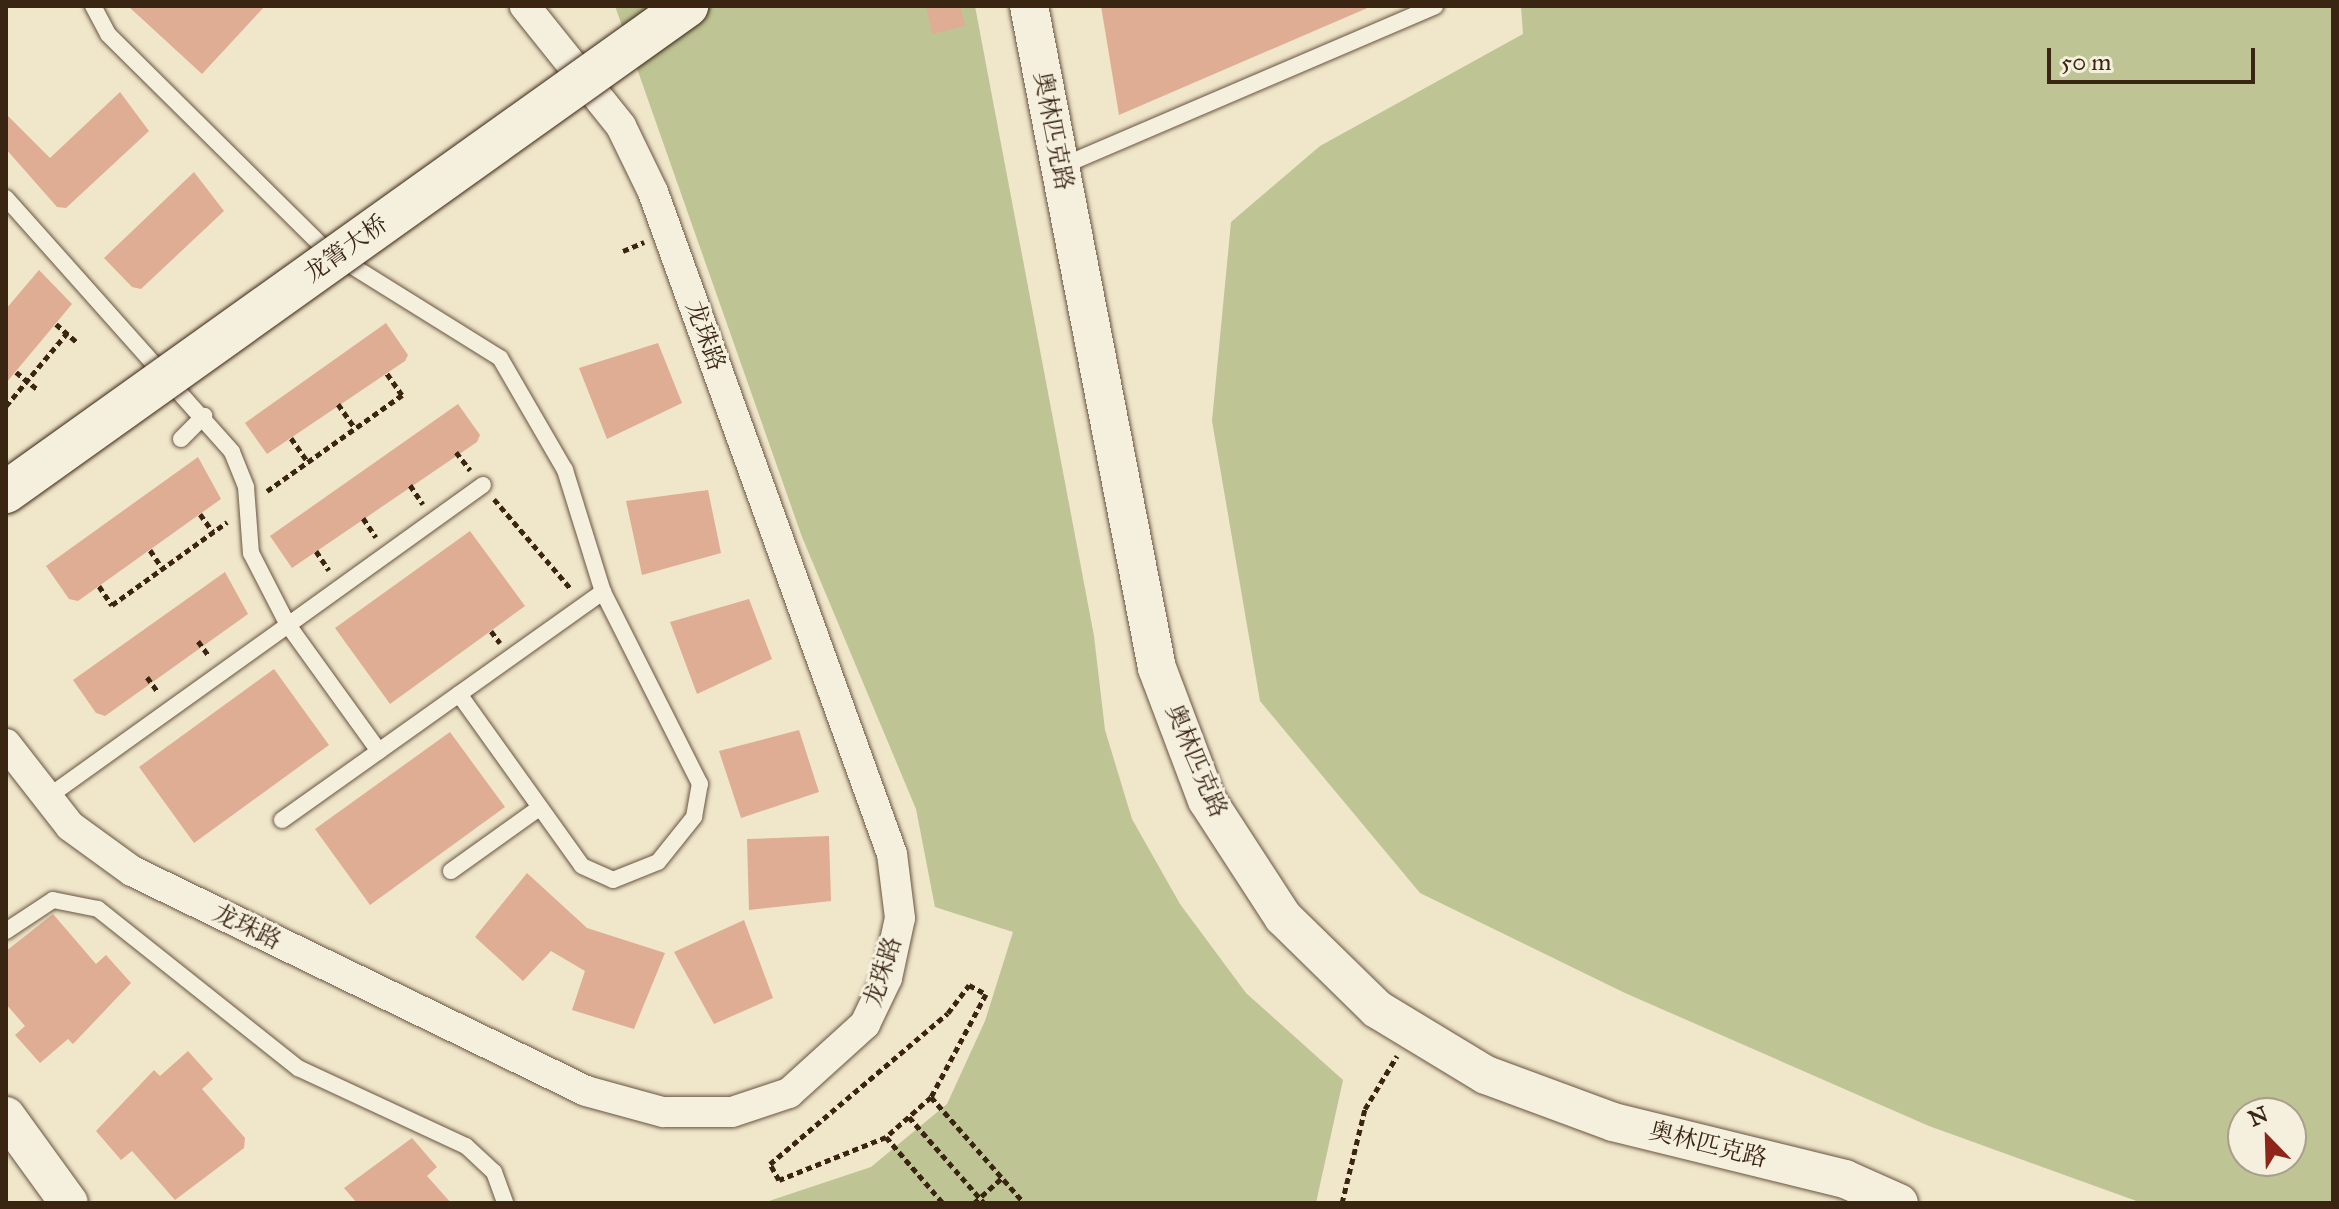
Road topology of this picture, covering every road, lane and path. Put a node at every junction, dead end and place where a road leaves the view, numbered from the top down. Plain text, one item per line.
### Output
1 (93, 6) edge
2 (687, 6) edge
3 (1029, 6) edge
4 (1435, 6) edge
5 (538, 12) edge
6 (1060, 167) junction
7 (6, 198) edge
8 (631, 246) dead end
9 (623, 251) dead end
10 (56, 324) dead end
11 (65, 332) junction
12 (77, 342) dead end
13 (385, 371) dead end
14 (16, 372) dead end
15 (25, 380) junction
16 (38, 390) dead end
17 (338, 404) dead end
18 (6, 406) edge
19 (204, 416) junction
20 (355, 428) junction
21 (291, 438) dead end
22 (181, 439) dead end
23 (456, 452) dead end
24 (308, 462) junction
25 (410, 485) dead end
26 (483, 485) junction
27 (6, 492) edge
28 (421, 501) dead end
29 (247, 506) junction
30 (200, 514) dead end
31 (363, 518) dead end
32 (213, 532) junction
33 (374, 534) dead end
34 (150, 550) dead end
35 (316, 551) dead end
36 (327, 567) dead end
37 (163, 569) junction
38 (99, 586) dead end
39 (603, 592) junction
40 (584, 604) junction
41 (288, 625) junction
42 (198, 641) dead end
43 (209, 657) dead end
44 (147, 677) dead end
45 (158, 693) dead end
46 (459, 694) junction
47 (6, 744) edge
48 (379, 751) junction
49 (45, 799) junction
50 (539, 808) junction
51 (282, 820) dead end
52 (451, 871) dead end
53 (6, 931) edge
54 (1410, 1033) junction
55 (866, 1071) dead end
56 (873, 1078) junction
57 (931, 1097) junction
58 (6, 1116) edge
59 (909, 1117) junction
60 (886, 1137) junction
61 (1002, 1178) junction
62 (979, 1201) edge
63 (69, 1203) edge
64 (505, 1203) edge
65 (943, 1203) edge
66 (1024, 1203) edge
67 (1342, 1203) edge
68 (1899, 1203) edge

1 - 39 lane
2 - 27 main road, 龙箐大桥, bridge
3 - 6 street, 奥林匹克路
4 - 6 lane
5 - 49 street, 龙珠路
6 - 54 street, 奥林匹克路
7 - 19 lane
8 - 9 path
10 - 11 path
11 - 12 path
11 - 15 path
13 - 20 path
14 - 15 path
15 - 16 path
15 - 18 path
17 - 20 path
19 - 22 lane
19 - 29 lane
20 - 24 path
21 - 24 path
23 - 26 path
24 - 29 path
25 - 28 path
26 - 40 path
26 - 41 lane
29 - 32 path
29 - 41 lane
30 - 32 path
31 - 33 path
32 - 37 path
34 - 37 path
35 - 36 path
37 - 38 path
39 - 40 lane
39 - 50 lane
40 - 46 lane
41 - 48 lane
41 - 49 lane
42 - 43 path
44 - 45 path
46 - 48 lane
46 - 50 lane
47 - 49 street, 龙珠路
48 - 51 lane
50 - 52 lane
53 - 64 lane
54 - 67 path
54 - 68 street, 奥林匹克路
55 - 56 path
56 - 57 path
56 - 60 path
57 - 59 path
57 - 61 path
58 - 63 street
59 - 60 path
59 - 62 path
60 - 65 path
61 - 62 path
61 - 66 path

